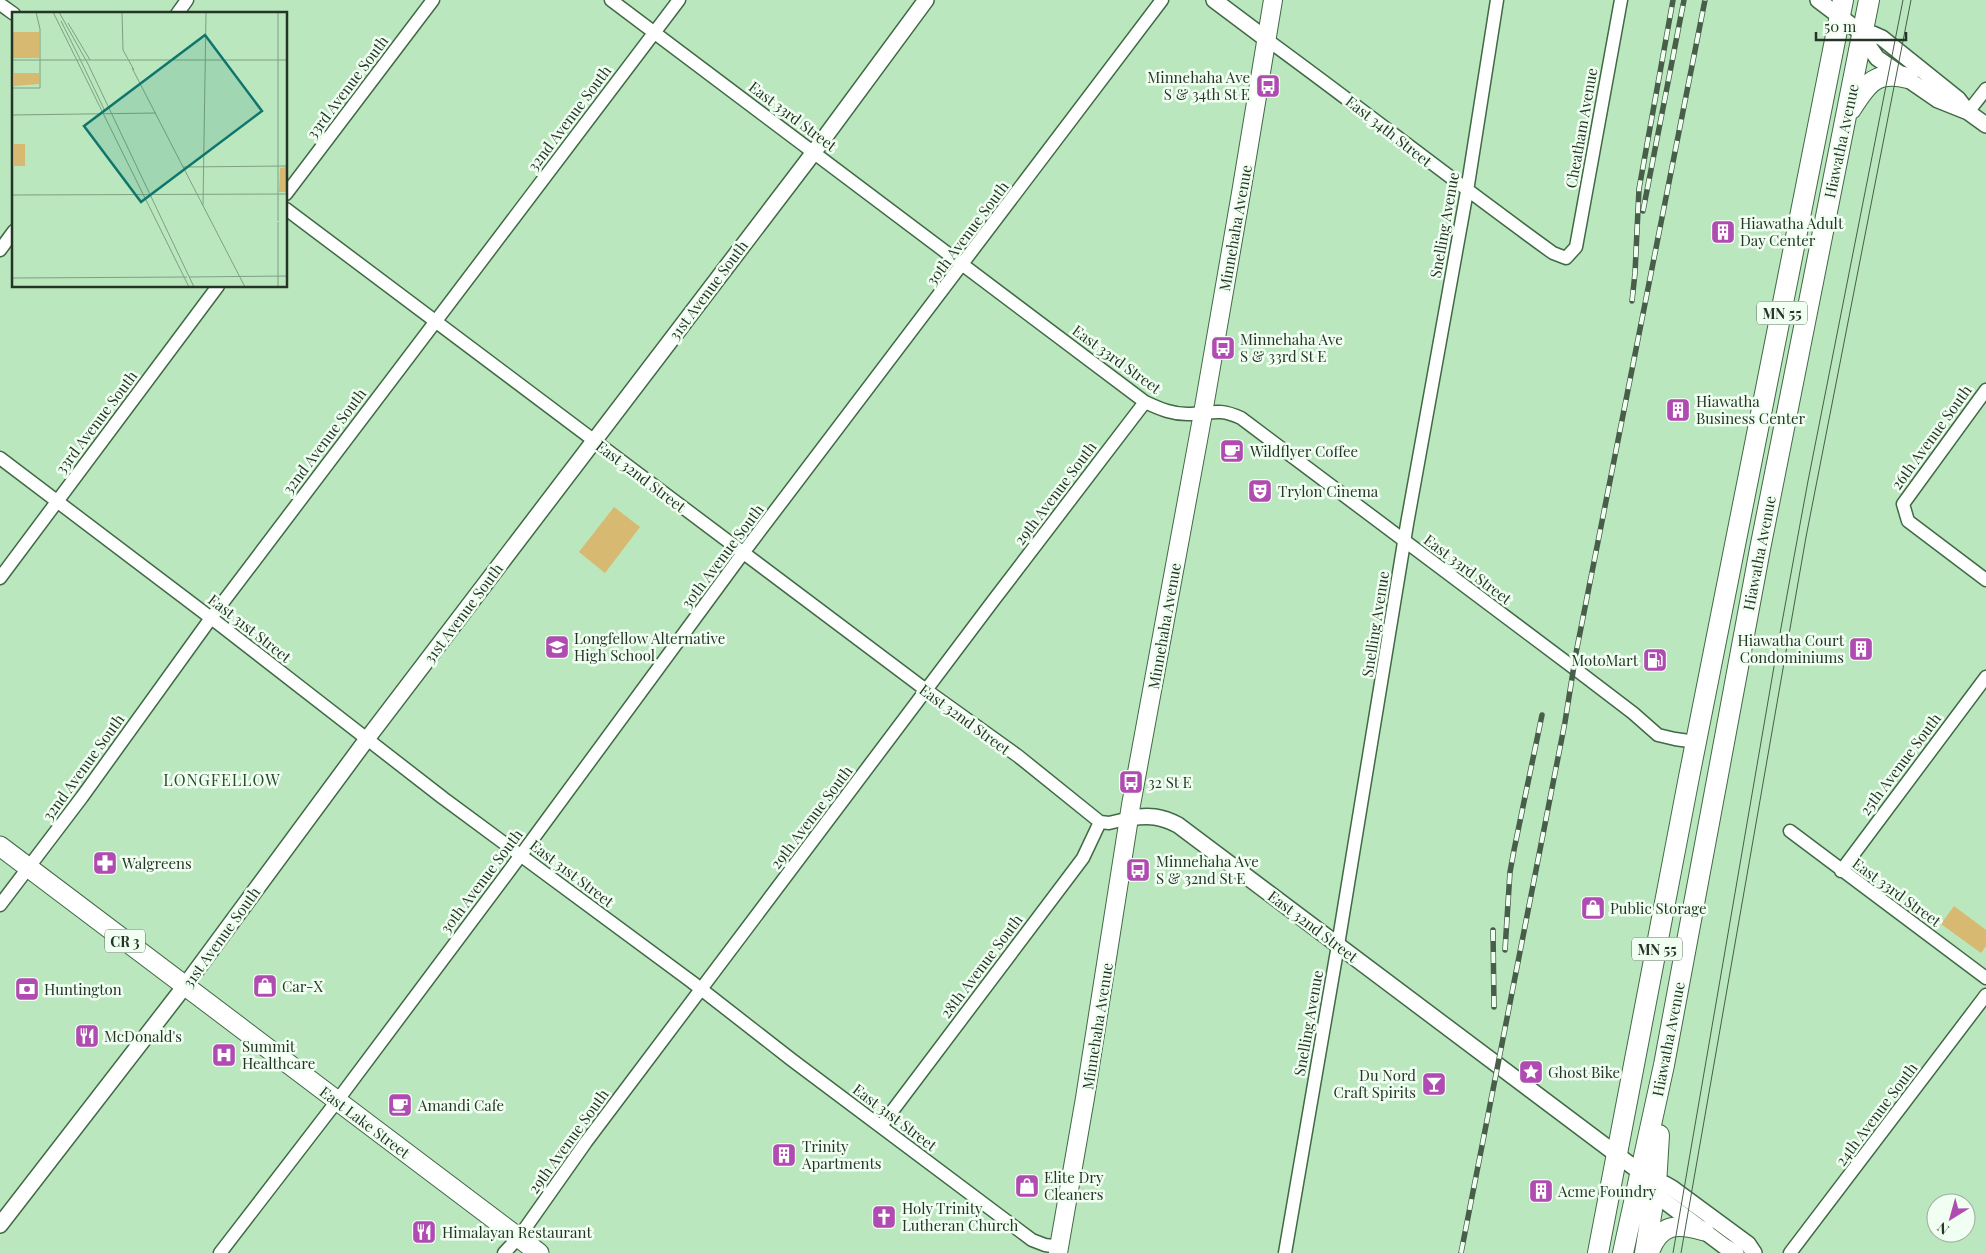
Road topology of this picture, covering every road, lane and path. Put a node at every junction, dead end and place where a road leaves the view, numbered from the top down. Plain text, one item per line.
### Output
1 (187, 0) edge
2 (433, 0) edge
3 (611, 0) edge
4 (680, 0) edge
5 (926, 0) edge
6 (1162, 0) edge
7 (1214, 0) edge
8 (1272, 0) edge
9 (1497, 0) edge
10 (1621, 0) edge
11 (1818, 0) edge
12 (1869, 0) edge
13 (0, 4) edge
14 (1841, 8) edge
15 (178, 12) edge
16 (12, 13) edge
17 (655, 33) junction
18 (1863, 34) junction
19 (1266, 39) junction
20 (1908, 78) junction
21 (1986, 88) edge
22 (1968, 112) junction
23 (1844, 122) junction
24 (1986, 125) edge
25 (813, 152) junction
26 (288, 191) edge
27 (1466, 191) junction
28 (288, 211) edge
29 (12, 234) edge
30 (0, 250) edge
31 (1566, 258) joint
32 (964, 264) junction
33 (217, 288) edge
34 (435, 322) junction
35 (1986, 390) edge
36 (1145, 402) junction
37 (1203, 413) junction
38 (593, 440) junction
39 (0, 458) edge
40 (57, 502) junction
41 (1405, 541) junction
42 (743, 553) junction
43 (0, 578) edge
44 (1986, 580) edge
45 (211, 618) junction
46 (1986, 677) edge
47 (926, 690) junction
48 (367, 739) junction
49 (1696, 742) junction
50 (1130, 818) junction
51 (1100, 822) junction
52 (1790, 832) dead end
53 (0, 846) edge
54 (521, 855) junction
55 (29, 868) junction
56 (1841, 871) junction
57 (0, 905) edge
58 (1338, 945) junction
59 (1986, 978) edge
60 (184, 987) junction
61 (701, 989) junction
62 (1986, 994) edge
63 (1664, 1065) junction
64 (337, 1101) junction
65 (881, 1126) junction
66 (1617, 1156) junction
67 (1640, 1172) junction
68 (1656, 1185) junction
69 (0, 1225) edge
70 (1704, 1231) junction
71 (518, 1237) junction
72 (1059, 1250) edge
73 (220, 1253) edge
74 (504, 1253) edge
75 (539, 1253) edge
76 (1285, 1253) edge
77 (1598, 1253) edge
78 (1623, 1253) edge
79 (1647, 1253) edge
80 (1736, 1253) edge
81 (1754, 1253) edge
82 (1790, 1253) edge

1 - 15 street
2 - 26 street, 33rd Avenue South
3 - 17 street, East 33rd Street
4 - 17 street, 32nd Avenue South
5 - 25 street, 31st Avenue South
6 - 32 street, 30th Avenue South
7 - 19 street, East 34th Street
8 - 19 main road, Minnehaha Avenue
9 - 27 street, Snelling Avenue
10 - 31 street, Cheatham Avenue
11 - 14 street
12 - 18 highway, Hiawatha Avenue / MN 55
13 - 16 street
14 - 18 street
14 - 49 highway, Hiawatha Avenue / MN 55
17 - 25 street, East 33rd Street
17 - 34 street, 32nd Avenue South
18 - 20 street
18 - 22 street
18 - 23 highway, Hiawatha Avenue / MN 55
19 - 27 street, East 34th Street
19 - 37 main road, Minnehaha Avenue
20 - 22 street
20 - 23 highway
21 - 22 street
22 - 24 street
23 - 63 highway, Hiawatha Avenue / MN 55
25 - 32 street, East 33rd Street
25 - 38 street, 31st Avenue South
27 - 31 street, East 34th Street
27 - 41 street, Snelling Avenue
28 - 34 street, East 32nd Street
29 - 30 street
32 - 36 street, East 33rd Street
32 - 42 street, 30th Avenue South
33 - 40 street, 33rd Avenue South
34 - 38 street, East 32nd Street
34 - 45 street, 32nd Avenue South
35 - 44 street, 26th Avenue South
36 - 37 street, East 33rd Street
36 - 47 street, 29th Avenue South
37 - 41 street, East 33rd Street
37 - 50 main road, Minnehaha Avenue
38 - 42 street, East 32nd Street
38 - 48 street, 31st Avenue South
39 - 40 street, East 31st Street
40 - 43 street, 33rd Avenue South
40 - 45 street, East 31st Street
41 - 49 street, East 33rd Street
41 - 58 street, Snelling Avenue
42 - 47 street, East 32nd Street
42 - 54 street, 30th Avenue South
45 - 48 street, East 31st Street
45 - 55 street, 32nd Avenue South
46 - 56 street, 25th Avenue South
47 - 51 street, East 32nd Street
47 - 61 street, 29th Avenue South
48 - 54 street, East 31st Street
48 - 60 street, 31st Avenue South
49 - 66 highway, Hiawatha Avenue / MN 55
50 - 51 street, East 32nd Street
50 - 58 street, East 32nd Street
50 - 72 main road, Minnehaha Avenue
51 - 65 street, 28th Avenue South
52 - 56 street, East 33rd Street
53 - 55 main road, East Lake Street / CR 3
54 - 61 street, East 31st Street
54 - 64 street, 30th Avenue South
55 - 57 street, 32nd Avenue South
55 - 60 main road, East Lake Street / CR 3
56 - 59 street, East 33rd Street
58 - 66 street, East 32nd Street
58 - 76 street, Snelling Avenue
60 - 64 main road, East Lake Street / CR 3
60 - 69 street, 31st Avenue South
61 - 65 street, East 31st Street
61 - 71 street, 29th Avenue South
62 - 82 street, 24th Avenue South
63 - 67 highway, Hiawatha Avenue / MN 55
63 - 68 highway
64 - 71 main road, East Lake Street / CR 3
64 - 73 street, 30th Avenue South
65 - 72 street, East 31st Street
66 - 67 street, East 32nd Street
66 - 77 highway, Hiawatha Avenue / MN 55
67 - 68 street, East 32nd Street
67 - 78 highway, Hiawatha Avenue / MN 55
68 - 70 street, East 32nd Street
68 - 79 highway
68 - 81 street, East 32nd Street
70 - 79 main road
70 - 80 street, East 32nd Street
71 - 74 street, 29th Avenue South
71 - 75 main road, East Lake Street / CR 3

